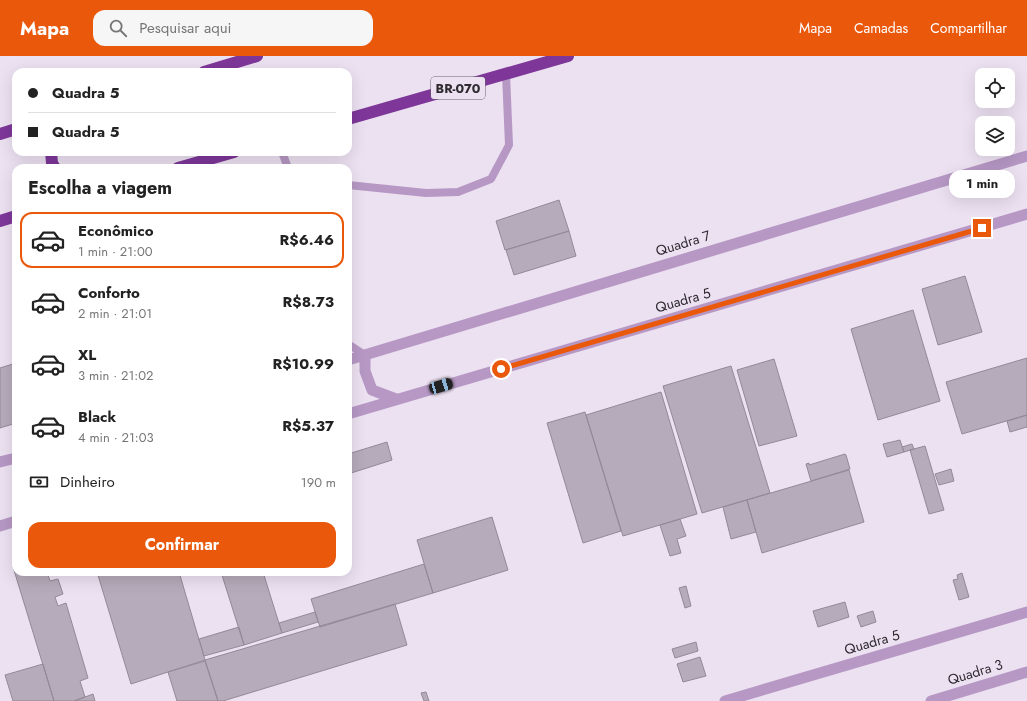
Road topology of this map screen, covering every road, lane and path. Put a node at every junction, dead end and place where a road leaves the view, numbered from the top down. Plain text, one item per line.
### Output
1 (258, 56) edge
2 (568, 56) edge
3 (218, 68) edge
4 (506, 74) junction
5 (352, 118) edge
6 (12, 130) edge
7 (0, 134) edge
8 (220, 156) edge
9 (1027, 156) edge
10 (192, 164) edge
11 (352, 185) edge
12 (1027, 214) edge
13 (12, 217) edge
14 (0, 221) edge
15 (352, 347) edge
16 (365, 355) junction
17 (352, 359) edge
18 (396, 400) junction
19 (352, 413) edge
20 (12, 459) edge
21 (0, 462) edge
22 (12, 522) edge
23 (0, 526) edge
24 (1027, 612) edge
25 (1027, 672) edge
26 (725, 701) edge
27 (931, 701) edge

1 - 3 highway
2 - 4 highway, BR-070
4 - 5 highway, BR-070
4 - 11 lane
6 - 7 highway
8 - 10 highway
9 - 16 street, Quadra 7
12 - 18 street, Quadra 5
13 - 14 highway
15 - 16 lane
16 - 17 street, Quadra 7
16 - 18 street
18 - 19 street, Quadra 5
20 - 21 street
22 - 23 street
24 - 26 street, Quadra 5
25 - 27 street, Quadra 3

